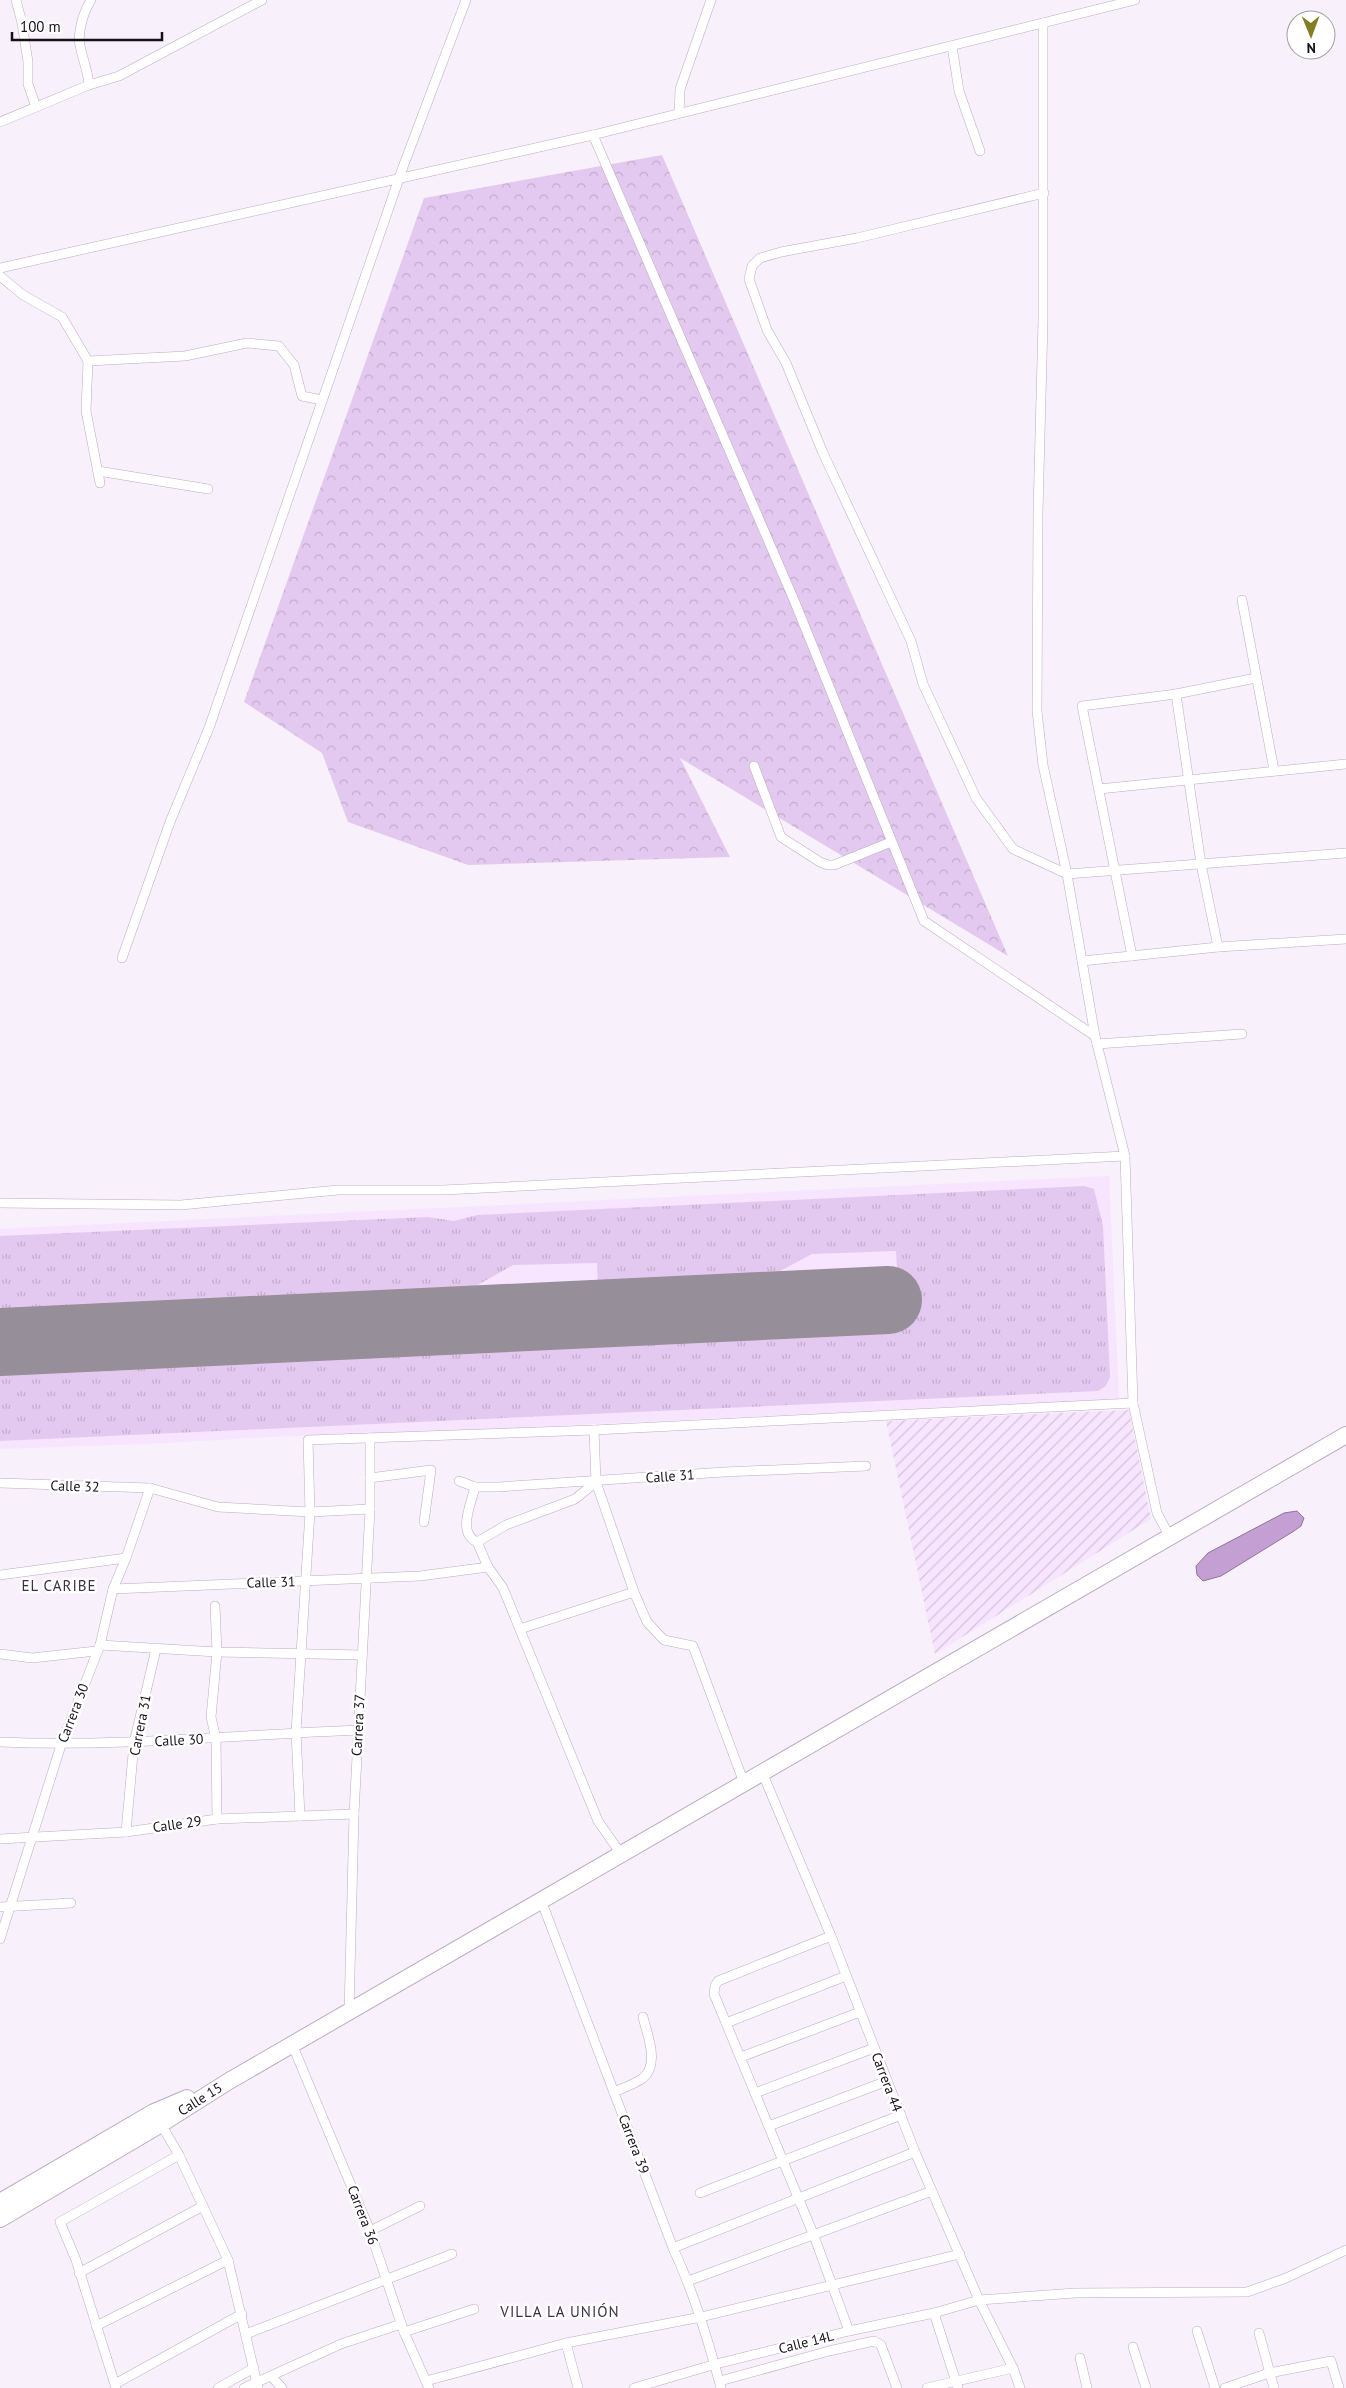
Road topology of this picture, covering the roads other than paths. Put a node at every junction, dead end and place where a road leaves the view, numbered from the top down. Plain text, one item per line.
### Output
1 (16, 0) edge
2 (91, 0) edge
3 (262, 0) edge
4 (466, 0) edge
5 (711, 0) edge
6 (1135, 0) edge
7 (1043, 23) junction
8 (952, 46) junction
9 (89, 85) junction
10 (36, 107) junction
11 (679, 113) junction
12 (0, 122) edge
13 (593, 135) junction
14 (980, 151) dead end
15 (400, 178) junction
16 (1044, 193) junction
17 (0, 268) edge
18 (0, 276) edge
19 (88, 361) junction
20 (322, 400) junction
21 (98, 471) junction
22 (100, 483) dead end
23 (208, 489) dead end
24 (1242, 600) dead end
25 (1256, 678) junction
26 (1176, 694) junction
27 (1346, 764) edge
28 (754, 766) dead end
29 (1274, 770) junction
30 (1188, 780) junction
31 (1099, 789) junction
32 (891, 842) junction
33 (1346, 854) edge
34 (1201, 864) junction
35 (1114, 870) junction
36 (1067, 874) junction
37 (1346, 938) edge
38 (1218, 947) junction
39 (1132, 956) junction
40 (122, 958) dead end
41 (1082, 961) junction
42 (1242, 1034) dead end
43 (1096, 1040) junction
44 (1125, 1156) junction
45 (0, 1203) edge
46 (1133, 1402) junction
47 (594, 1430) junction
48 (1346, 1435) edge
49 (370, 1438) junction
50 (866, 1466) dead end
51 (370, 1478) junction
52 (459, 1481) dead end
53 (596, 1482) junction
54 (0, 1483) edge
55 (474, 1487) junction
56 (150, 1488) junction
57 (370, 1508) junction
58 (310, 1512) junction
59 (424, 1522) dead end
60 (1170, 1537) junction
61 (478, 1542) junction
62 (126, 1558) junction
63 (488, 1567) junction
64 (0, 1575) edge
65 (365, 1578) junction
66 (306, 1581) junction
67 (113, 1589) junction
68 (634, 1592) junction
69 (215, 1606) dead end
70 (520, 1629) junction
71 (98, 1648) junction
72 (156, 1649) junction
73 (217, 1652) junction
74 (0, 1654) edge
75 (302, 1655) junction
76 (362, 1655) junction
77 (358, 1730) junction
78 (296, 1732) junction
79 (216, 1738) junction
80 (0, 1742) edge
81 (134, 1743) junction
82 (60, 1745) junction
83 (762, 1772) junction
84 (744, 1783) junction
85 (354, 1814) junction
86 (300, 1816) junction
87 (217, 1819) junction
88 (126, 1832) junction
89 (33, 1837) junction
90 (0, 1839) edge
91 (621, 1854) junction
92 (541, 1900) junction
93 (71, 1902) dead end
94 (0, 1907) edge
95 (10, 1907) junction
96 (830, 1936) junction
97 (0, 1939) edge
98 (846, 1976) junction
99 (349, 2012) junction
100 (860, 2012) junction
101 (642, 2017) dead end
102 (726, 2023) junction
103 (292, 2044) junction
104 (874, 2048) junction
105 (741, 2057) junction
106 (887, 2081) junction
107 (614, 2092) junction
108 (755, 2093) junction
109 (900, 2116) junction
110 (158, 2118) junction
111 (769, 2126) junction
112 (915, 2152) junction
113 (179, 2155) junction
114 (783, 2161) junction
115 (932, 2191) junction
116 (700, 2193) dead end
117 (799, 2198) junction
118 (0, 2202) edge
119 (203, 2206) junction
120 (420, 2206) dead end
121 (0, 2219) edge
122 (370, 2231) junction
123 (814, 2236) junction
124 (673, 2248) junction
125 (1346, 2250) edge
126 (452, 2254) dead end
127 (960, 2254) junction
128 (228, 2260) junction
129 (79, 2273) junction
130 (386, 2280) junction
131 (688, 2281) junction
132 (832, 2284) junction
133 (979, 2300) junction
134 (474, 2309) dead end
135 (934, 2313) junction
136 (242, 2314) junction
137 (701, 2317) junction
138 (96, 2326) junction
139 (403, 2328) junction
140 (849, 2331) junction
141 (1197, 2331) dead end
142 (1259, 2333) dead end
143 (246, 2334) junction
144 (566, 2343) junction
145 (1133, 2347) dead end
146 (1080, 2358) dead end
147 (716, 2364) junction
148 (254, 2368) junction
149 (1013, 2368) junction
150 (1269, 2373) junction
151 (271, 2376) junction
152 (957, 2384) edge
153 (258, 2385) edge
154 (428, 2385) edge
155 (721, 2385) edge
156 (116, 2386) edge
157 (218, 2388) edge
158 (244, 2388) edge
159 (282, 2388) edge
160 (578, 2388) edge
161 (634, 2388) edge
162 (897, 2388) edge
163 (927, 2388) edge
164 (1020, 2388) edge
165 (1087, 2388) edge
166 (1146, 2388) edge
167 (1215, 2388) edge
168 (1225, 2388) edge
169 (1274, 2388) edge
170 (1339, 2388) edge

1 - 10 street
2 - 9 street
3 - 9 street
4 - 15 street
5 - 11 street
6 - 7 street
7 - 8 street
7 - 16 street
8 - 11 street
8 - 14 street
9 - 10 street
10 - 12 street
11 - 13 street
13 - 15 street
13 - 32 street
15 - 17 street
15 - 20 street
16 - 36 street
16 - 36 street
18 - 19 street
19 - 20 street
19 - 21 street
20 - 40 street
21 - 22 street
21 - 23 street
24 - 25 street
25 - 26 street
25 - 29 street
26 - 30 street
26 - 31 street
27 - 29 street
28 - 32 street
29 - 30 street
30 - 31 street
30 - 34 street
31 - 35 street
32 - 43 street
33 - 34 street
34 - 35 street
34 - 38 street
35 - 36 street
35 - 39 street
36 - 41 street
37 - 38 street
38 - 39 street
39 - 41 street
41 - 43 street
42 - 43 street
43 - 44 street
44 - 45 street
44 - 46 street
46 - 47 street
46 - 60 street
47 - 49 street
47 - 53 street
48 - 60 highway, Calle 15
49 - 51 street, Carrera 37
49 - 58 street
50 - 53 street, Calle 31
51 - 57 street, Carrera 37
51 - 59 street
52 - 55 street, Calle 31
53 - 55 street, Calle 31
53 - 61 street
53 - 68 street
54 - 56 street, Calle 32
55 - 61 street
56 - 58 street, Calle 32
56 - 62 street, Carrera 30
57 - 58 street, Calle 32
57 - 65 street, Carrera 37
58 - 66 street
60 - 83 highway, Calle 15
61 - 63 street
62 - 64 street
62 - 67 street, Carrera 30
63 - 65 street, Calle 31
63 - 70 street
65 - 66 street, Calle 31
65 - 76 street, Carrera 37
66 - 67 street, Calle 31
66 - 75 street
67 - 71 street, Carrera 30
68 - 70 street
68 - 84 street
69 - 73 street
70 - 91 street
71 - 72 street
71 - 74 street
71 - 82 street, Carrera 30
72 - 73 street
72 - 81 street, Carrera 31
73 - 75 street
73 - 79 street
75 - 76 street
75 - 78 street
76 - 77 street, Carrera 37
77 - 78 street, Calle 30
77 - 85 street, Carrera 37
78 - 79 street, Calle 30
78 - 86 street
79 - 81 street, Calle 30
79 - 87 street
80 - 82 street, Calle 30
81 - 82 street, Calle 30
81 - 88 street, Carrera 31
82 - 89 street, Carrera 30
83 - 84 highway, Calle 15
83 - 96 street, Carrera 44
84 - 91 highway, Calle 15
85 - 86 street, Calle 29
85 - 99 street, Carrera 37
86 - 87 street, Calle 29
87 - 88 street, Calle 29
88 - 89 street, Calle 29
89 - 90 street, Calle 29
89 - 95 street, Carrera 30
91 - 92 highway, Calle 15
92 - 99 highway, Calle 15
92 - 107 street, Carrera 39
93 - 95 street
94 - 95 street
95 - 97 street, Carrera 30
96 - 98 street, Carrera 44
96 - 102 street
98 - 100 street, Carrera 44
98 - 102 street
99 - 103 highway, Calle 15
100 - 104 street, Carrera 44
100 - 105 street
101 - 107 street
102 - 105 street
103 - 110 highway, Calle 15
103 - 122 street, Carrera 36
104 - 106 street, Carrera 44
104 - 108 street
105 - 108 street
106 - 109 street, Carrera 44
106 - 111 street
107 - 124 street, Carrera 39
108 - 111 street
109 - 112 street, Carrera 44
109 - 114 street
110 - 113 street
110 - 118 highway, Calle 15
110 - 121 highway, Calle 15
111 - 114 street
112 - 115 street, Carrera 44
112 - 117 street
113 - 119 street
113 - 129 street
114 - 116 street
114 - 117 street
115 - 123 street
115 - 127 street, Carrera 44
117 - 123 street
117 - 124 street
119 - 128 street
119 - 129 street
120 - 122 street
122 - 130 street, Carrera 36
123 - 131 street
123 - 132 street
124 - 131 street, Carrera 39
125 - 133 street, Calle 14L
126 - 130 street
127 - 132 street
127 - 133 street, Carrera 44
128 - 136 street
128 - 138 street
129 - 138 street
130 - 139 street, Carrera 36
130 - 143 street
131 - 137 street, Carrera 39
132 - 137 street
132 - 140 street
133 - 135 street, Calle 14L
133 - 149 street, Carrera 44
134 - 139 street
135 - 140 street, Calle 14L
135 - 152 street
136 - 143 street
136 - 156 street
137 - 144 street
137 - 147 street, Carrera 39
138 - 156 street
139 - 151 street
139 - 154 street, Carrera 36
140 - 147 street, Calle 14L
141 - 167 street
142 - 150 street
143 - 148 street
144 - 154 street
144 - 160 street
145 - 166 street
146 - 165 street
147 - 155 street, Carrera 39
147 - 161 street, Calle 14L
148 - 153 street
148 - 157 street
149 - 152 street
149 - 164 street, Carrera 44
150 - 168 street
150 - 169 street
150 - 170 street
151 - 153 street
151 - 159 street
152 - 163 street
153 - 158 street
155 - 162 street

